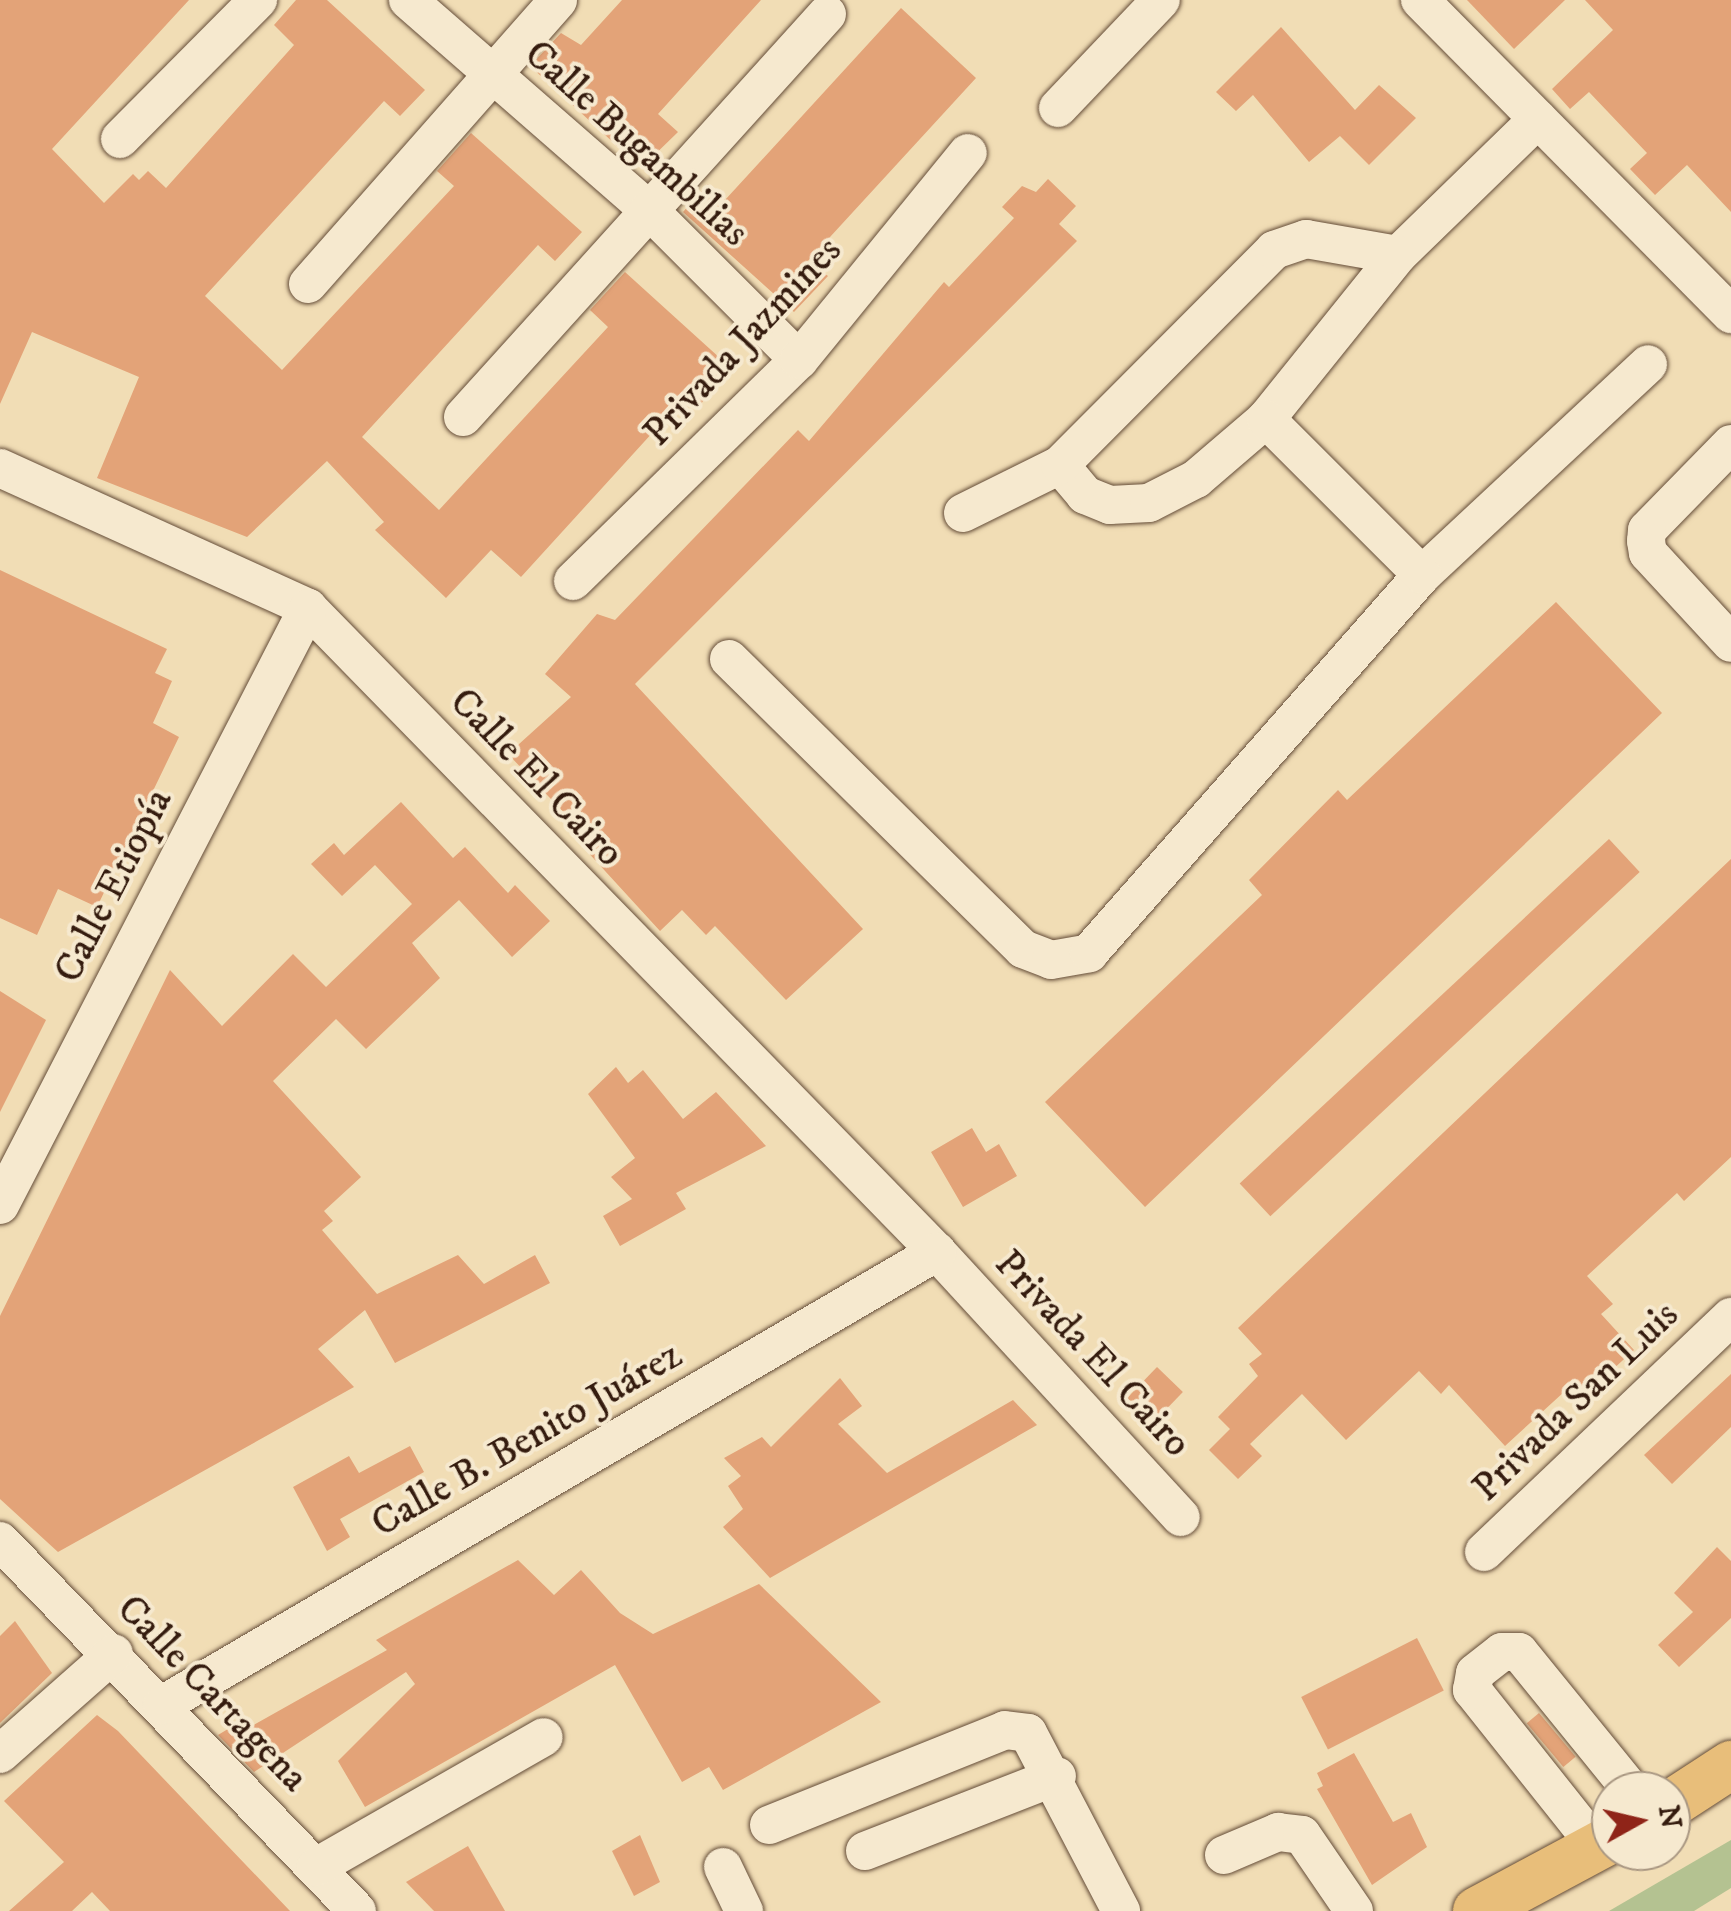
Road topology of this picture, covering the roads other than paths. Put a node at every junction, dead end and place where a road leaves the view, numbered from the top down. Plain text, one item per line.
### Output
1 (258, 0) edge
2 (408, 0) edge
3 (558, 0) edge
4 (1160, 0) edge
5 (1420, 0) edge
6 (828, 14) dead end
7 (492, 74) junction
8 (1058, 108) dead end
9 (1538, 119) junction
10 (120, 138) dead end
11 (968, 153) dead end
12 (649, 210) junction
13 (1398, 256) junction
14 (308, 284) dead end
15 (1731, 314) edge
16 (798, 360) junction
17 (1648, 364) dead end
18 (463, 417) dead end
19 (1266, 419) junction
20 (1727, 457) edge
21 (1060, 465) junction
22 (0, 468) edge
23 (963, 513) dead end
24 (1422, 575) junction
25 (573, 581) dead end
26 (308, 608) junction
27 (1731, 643) edge
28 (728, 659) dead end
29 (0, 1205) edge
30 (937, 1252) junction
31 (1731, 1317) edge
32 (1181, 1517) dead end
33 (0, 1541) edge
34 (1484, 1552) dead end
35 (114, 1653) junction
36 (162, 1705) junction
37 (544, 1738) dead end
38 (0, 1754) edge
39 (1731, 1765) edge
40 (1616, 1771) edge
41 (1057, 1776) junction
42 (1691, 1791) edge
43 (769, 1825) dead end
44 (1591, 1828) edge
45 (866, 1850) dead end
46 (1591, 1850) edge
47 (1224, 1855) dead end
48 (316, 1867) junction
49 (723, 1867) dead end
50 (357, 1911) edge
51 (744, 1911) edge
52 (1121, 1911) edge
53 (1354, 1911) edge
54 (1477, 1911) edge

1 - 10 street
2 - 7 street, Calle Bugambilias
3 - 7 street
4 - 8 street
5 - 9 street
6 - 12 street
7 - 12 street, Calle Bugambilias
7 - 14 street
9 - 13 street
9 - 15 street
11 - 16 street, Privada Jazmines
12 - 16 street, Calle Bugambilias
12 - 18 street
13 - 19 street
13 - 21 street
16 - 25 street, Privada Jazmines
17 - 24 street
19 - 21 street
19 - 24 street
20 - 27 street
21 - 23 street
22 - 26 street, Calle El Cairo
24 - 28 street
26 - 29 street, Calle Etiopía
26 - 30 street, Calle El Cairo
30 - 32 street, Privada El Cairo
30 - 36 street, Calle B. Benito Juárez
31 - 34 street, Privada San Luis
33 - 35 street, Calle Cartagena
35 - 36 street, Calle Cartagena
35 - 38 street
36 - 48 street, Calle Cartagena
37 - 48 street
39 - 42 main road
40 - 44 street
41 - 43 street
41 - 45 street
41 - 52 street
46 - 54 main road
47 - 53 street
48 - 50 street, Calle Cartagena
49 - 51 street

